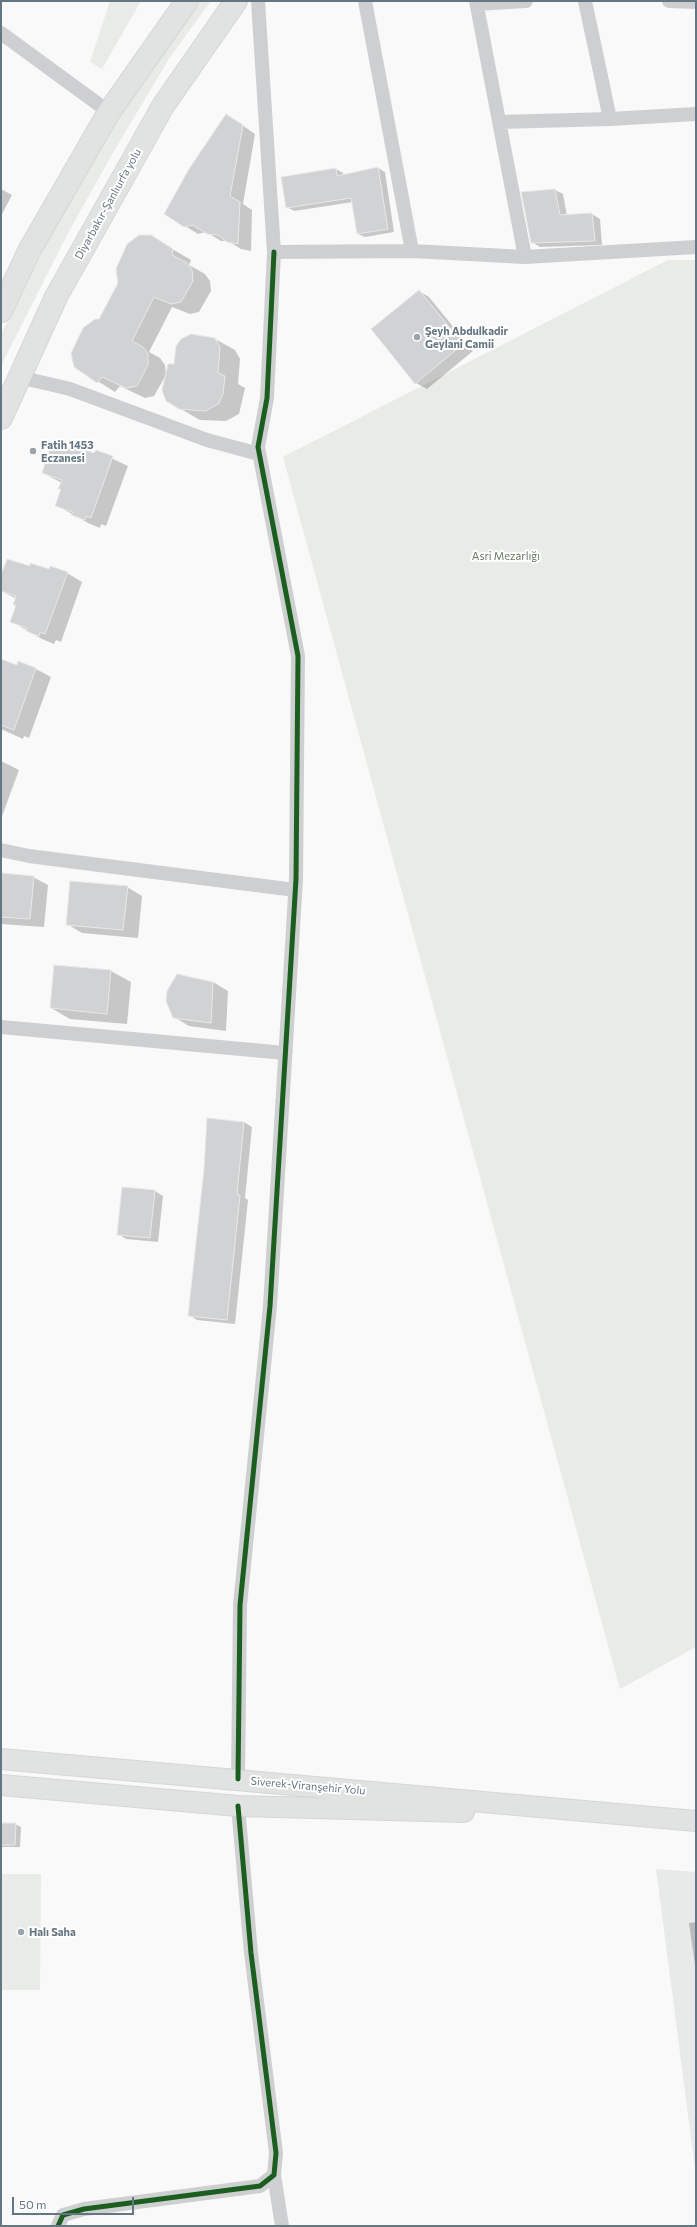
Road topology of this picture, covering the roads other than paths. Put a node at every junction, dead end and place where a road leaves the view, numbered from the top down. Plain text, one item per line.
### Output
1 (187, 1) edge
2 (236, 1) edge
3 (365, 1) edge
4 (526, 1) edge
5 (585, 1) edge
6 (669, 1) edge
7 (260, 2) edge
8 (476, 2) edge
9 (696, 2) edge
10 (1, 32) edge
11 (109, 112) junction
12 (696, 114) edge
13 (610, 119) junction
14 (499, 122) junction
15 (696, 246) edge
16 (412, 251) junction
17 (274, 252) junction
18 (525, 257) junction
19 (1, 311) edge
20 (19, 376) junction
21 (1, 418) edge
22 (259, 454) junction
23 (1, 850) edge
24 (295, 890) junction
25 (1, 1027) edge
26 (285, 1053) junction
27 (1, 1760) edge
28 (238, 1779) junction
29 (1, 1785) edge
30 (238, 1806) junction
31 (590, 1813) junction
32 (696, 1822) edge
33 (274, 2175) junction
34 (58, 2226) edge
35 (282, 2226) edge

1 - 11 highway
2 - 20 highway, Diyarbakır-Şanlıurfa yolu
3 - 16 street
4 - 8 street
5 - 13 street
6 - 9 street
7 - 17 street
8 - 14 street
10 - 11 street
11 - 19 highway
12 - 13 street
13 - 14 street
14 - 18 street
15 - 18 street
16 - 17 street
16 - 18 street
17 - 22 street
20 - 21 highway, Diyarbakır-Şanlıurfa yolu
20 - 22 street
22 - 24 street
23 - 24 street
24 - 26 street
25 - 26 street
26 - 28 street
27 - 28 main road, Siverek-Viranşehir Yolu
28 - 31 main road, Siverek-Viranşehir Yolu
29 - 30 main road, Siverek-Viranşehir Yolu
30 - 31 main road, Siverek-Viranşehir Yolu
30 - 33 street
31 - 32 main road, Siverek-Viranşehir Yolu
33 - 34 street
33 - 35 street

